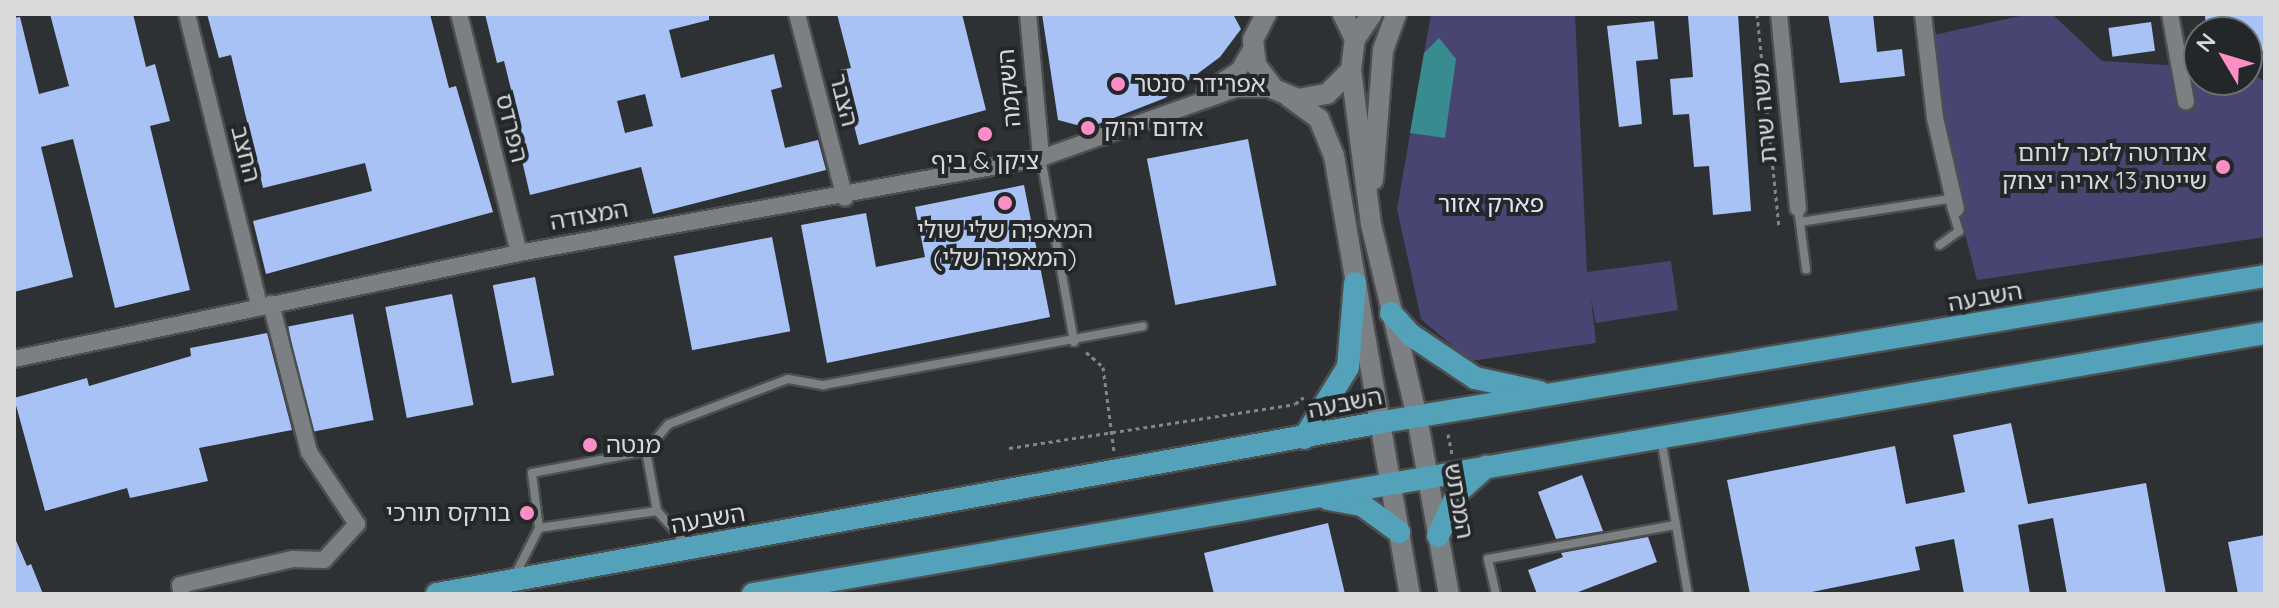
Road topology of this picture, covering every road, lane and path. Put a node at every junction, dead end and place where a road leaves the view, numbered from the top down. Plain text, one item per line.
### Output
1 (187, 14) edge
2 (459, 14) edge
3 (797, 14) edge
4 (1028, 14) edge
5 (1343, 14) edge
6 (1372, 14) edge
7 (1396, 14) edge
8 (1757, 14) edge
9 (1779, 14) edge
10 (1923, 14) edge
11 (2170, 14) edge
12 (1258, 26) edge
13 (1355, 39) junction
14 (1351, 70) junction
15 (1281, 93) junction
16 (2186, 102) dead end
17 (1170, 115) junction
18 (1041, 158) junction
19 (845, 198) junction
20 (1956, 209) junction
21 (1799, 215) junction
22 (1371, 224) junction
23 (1779, 228) dead end
24 (1940, 245) dead end
25 (519, 253) junction
26 (1806, 269) dead end
27 (2265, 276) edge
28 (1355, 283) junction
29 (265, 305) junction
30 (1391, 313) junction
31 (1143, 326) dead end
32 (2265, 333) edge
33 (1074, 342) junction
34 (14, 359) edge
35 (1569, 393) junction
36 (1306, 396) dead end
37 (1417, 417) junction
38 (1377, 423) junction
39 (1111, 435) junction
40 (1304, 438) junction
41 (1661, 438) junction
42 (1009, 448) dead end
43 (646, 451) junction
44 (1492, 463) junction
45 (1117, 472) junction
46 (1429, 474) junction
47 (1388, 481) junction
48 (1311, 496) junction
49 (657, 511) junction
50 (1675, 525) junction
51 (539, 528) junction
52 (1399, 532) junction
53 (1438, 536) junction
54 (692, 549) junction
55 (515, 577) junction
56 (182, 594) edge
57 (437, 594) edge
58 (753, 594) edge
59 (1410, 594) edge
60 (1449, 594) edge
61 (1496, 594) edge
62 (1688, 594) edge

1 - 29 street, החצב
2 - 25 street, הפרדס
3 - 19 street, הצבר
4 - 18 street, השקמה
5 - 13 street
6 - 13 street
7 - 22 street
8 - 23 path
9 - 21 street, משה שרת
10 - 20 street
11 - 16 street
12 - 15 street
12 - 17 street, המצודה
13 - 14 street
14 - 15 street
14 - 22 street
15 - 17 street, המצודה
15 - 28 street
17 - 18 street, המצודה
18 - 19 street, המצודה
18 - 33 lane
19 - 25 street, המצודה
20 - 21 lane
20 - 24 lane
21 - 26 lane
22 - 30 street, המכתש
25 - 29 street, המצודה
27 - 35 highway, השבעה
28 - 38 street
28 - 40 highway
29 - 34 street, המצודה
29 - 56 street, החצב
30 - 35 highway
30 - 37 street, המכתש
31 - 33 lane
32 - 41 highway
33 - 39 path
33 - 43 lane
35 - 37 highway, השבעה
36 - 39 path
37 - 38 highway, השבעה
37 - 46 street, המכתש
38 - 40 highway, השבעה
38 - 47 street
39 - 42 path
39 - 45 path
40 - 45 highway, השבעה
41 - 44 highway
41 - 50 lane
43 - 49 lane
43 - 51 lane
44 - 46 highway
44 - 53 highway
45 - 54 highway, השבעה
46 - 47 highway
46 - 53 street, המכתש
47 - 48 highway
47 - 52 street
48 - 52 highway
48 - 58 highway
49 - 51 lane
49 - 54 lane
50 - 61 lane
50 - 62 lane
51 - 55 lane
52 - 59 street
53 - 60 street, המכתש
54 - 55 highway, השבעה
55 - 57 highway, השבעה

